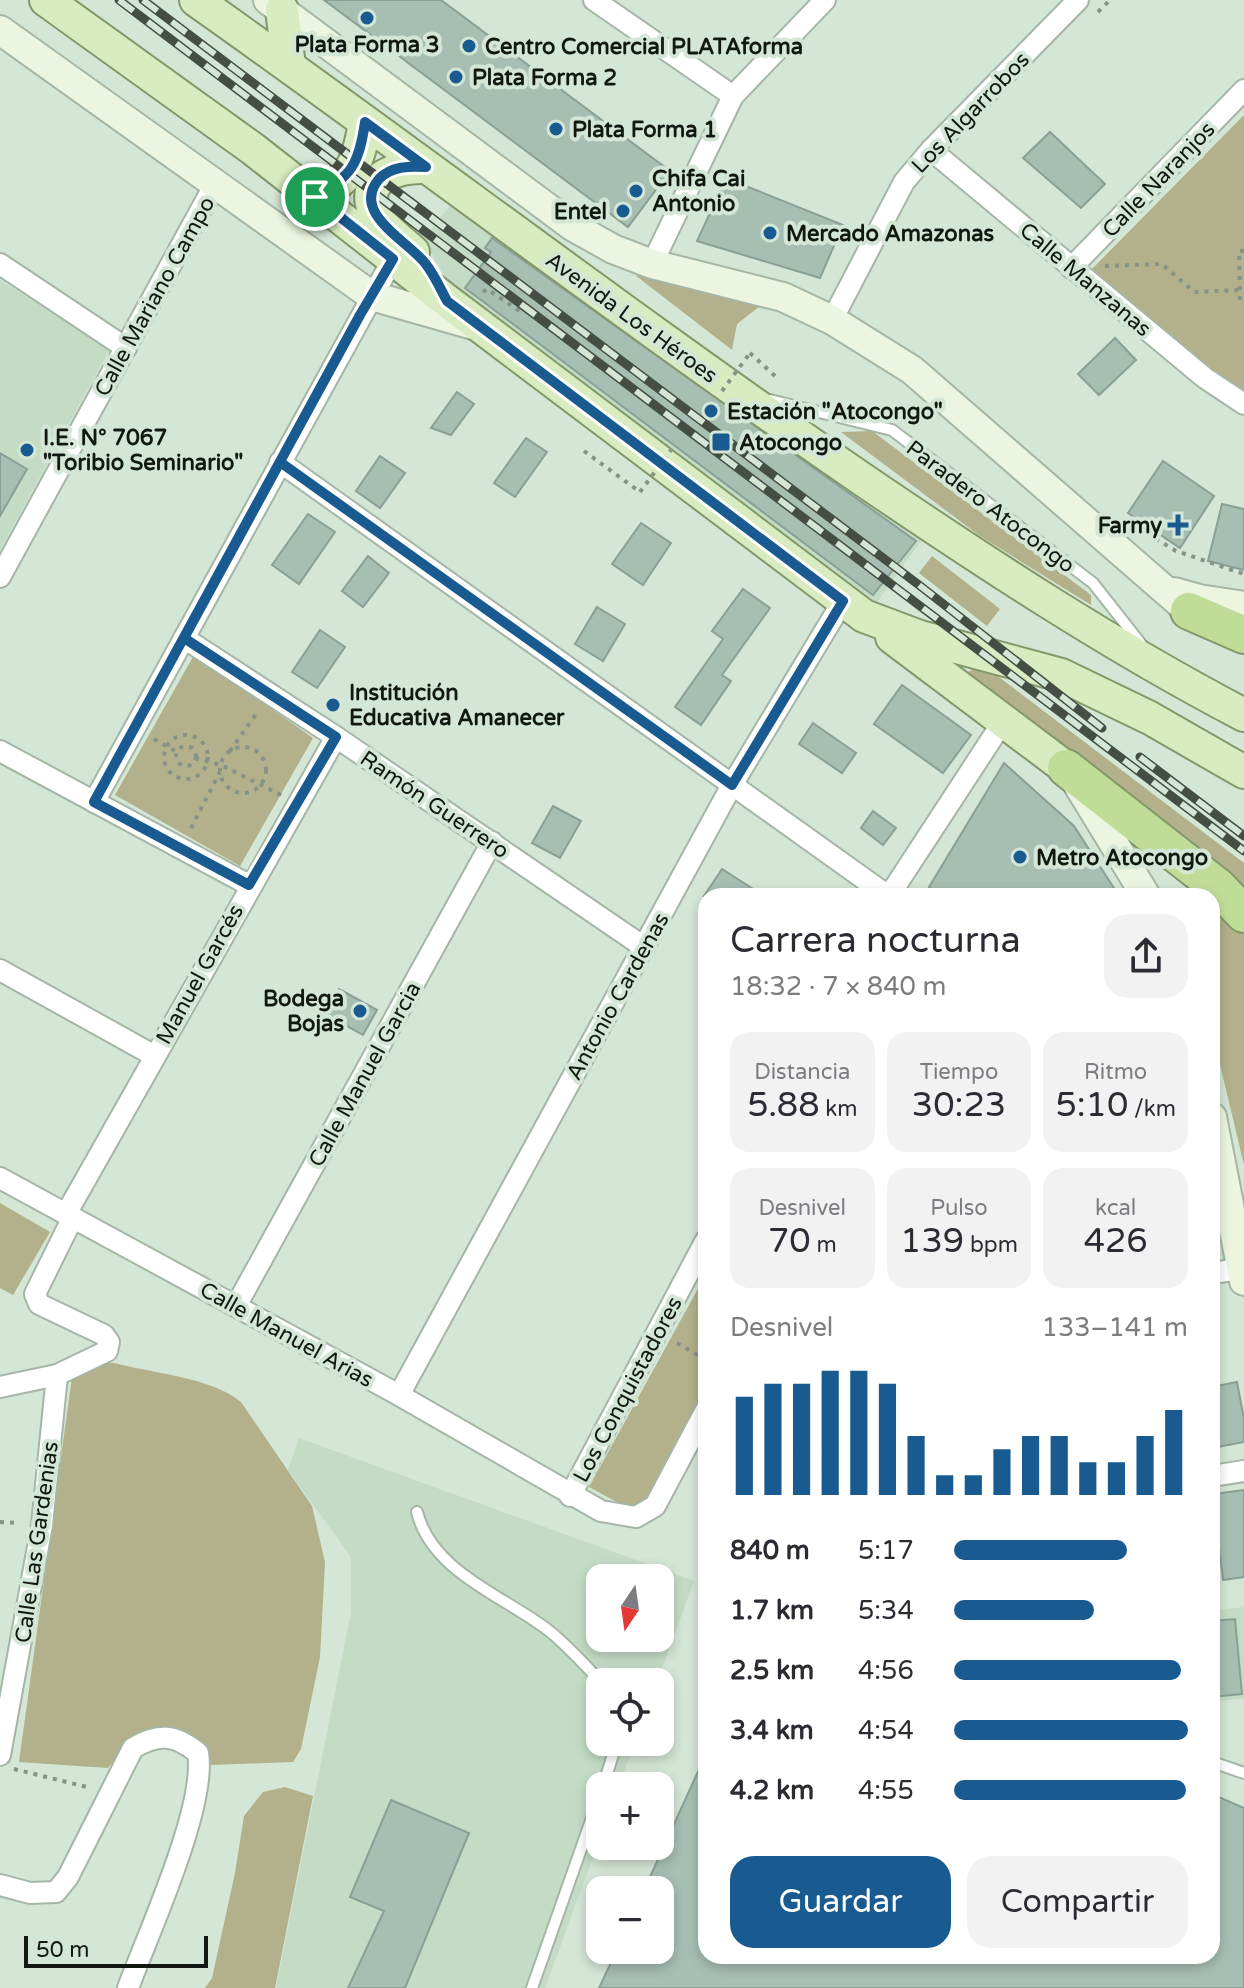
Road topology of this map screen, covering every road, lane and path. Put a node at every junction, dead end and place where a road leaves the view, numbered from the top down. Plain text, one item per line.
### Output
1 (46, 0) edge
2 (196, 0) edge
3 (594, 0) edge
4 (825, 0) edge
5 (1078, 0) edge
6 (275, 5) edge
7 (0, 30) edge
8 (289, 66) junction
9 (1244, 90) edge
10 (733, 96) junction
11 (365, 122) junction
12 (931, 150) junction
13 (426, 167) junction
14 (215, 184) junction
15 (315, 197) junction
16 (1244, 251) edge
17 (1110, 255) dead end
18 (393, 259) junction
19 (0, 264) edge
20 (652, 264) junction
21 (1098, 266) junction
22 (1071, 268) junction
23 (1110, 276) dead end
24 (1240, 290) junction
25 (372, 296) junction
26 (1244, 300) edge
27 (447, 301) junction
28 (832, 320) junction
29 (482, 328) junction
30 (126, 348) junction
31 (775, 376) dead end
32 (728, 392) junction
33 (1244, 404) edge
34 (671, 450) dead end
35 (584, 451) dead end
36 (280, 462) junction
37 (0, 577) edge
38 (1178, 600) junction
39 (1244, 606) edge
40 (854, 608) junction
41 (1244, 635) edge
42 (184, 638) junction
43 (1244, 654) edge
44 (1162, 671) junction
45 (271, 694) junction
46 (1244, 715) edge
47 (1004, 720) junction
48 (336, 737) junction
49 (0, 751) edge
50 (229, 752) junction
51 (195, 758) junction
52 (207, 761) junction
53 (221, 768) junction
54 (1066, 768) junction
55 (1244, 772) edge
56 (261, 784) junction
57 (732, 785) junction
58 (94, 802) junction
59 (492, 842) junction
60 (180, 848) junction
61 (249, 885) junction
62 (878, 888) edge
63 (894, 888) edge
64 (1141, 888) edge
65 (1219, 888) edge
66 (1220, 889) edge
67 (1244, 914) edge
68 (644, 947) junction
69 (0, 970) edge
70 (153, 1055) junction
71 (1220, 1157) edge
72 (0, 1178) edge
73 (69, 1215) junction
74 (698, 1255) edge
75 (1220, 1273) edge
76 (1243, 1273) edge
77 (236, 1306) junction
78 (657, 1332) junction
79 (698, 1355) edge
80 (57, 1375) junction
81 (0, 1387) edge
82 (399, 1395) junction
83 (698, 1425) edge
84 (1244, 1471) edge
85 (1220, 1475) edge
86 (570, 1496) junction
87 (417, 1512) dead end
88 (587, 1668) edge
89 (0, 1755) edge
90 (1220, 1765) edge
91 (0, 1766) edge
92 (1244, 1773) edge
93 (101, 1811) junction
94 (586, 1835) edge
95 (0, 1885) edge
96 (128, 1988) edge
97 (532, 1988) edge

1 - 15 main road
2 - 8 main road, Avenida Los Héroes
3 - 10 street
4 - 10 street
5 - 12 street, Los Algarrobos
6 - 8 main road
6 - 20 main road, Avenida Los Héroes
7 - 14 main road
8 - 11 main road, Avenida Los Héroes
9 - 22 street, Calle Naranjos
10 - 20 street
11 - 13 main road, Avenida Los Héroes
11 - 15 main road
12 - 22 street, Calle Manzanas
12 - 28 street, Los Algarrobos
13 - 27 main road
13 - 32 main road, Avenida Los Héroes
14 - 25 main road
14 - 30 street, Calle Mariano Campo
15 - 18 main road
16 - 24 path
17 - 21 path
18 - 25 street
18 - 27 main road
19 - 30 street
20 - 28 main road, Avenida Los Héroes
21 - 23 path
21 - 24 path
22 - 33 street, Calle Manzanas
24 - 26 path
25 - 29 main road
25 - 36 street
27 - 29 main road
28 - 38 main road, Avenida Los Héroes
29 - 40 main road
30 - 37 street, Calle Mariano Campo
31 - 32 path, bridge
32 - 44 main road, Avenida Los Héroes
32 - 44 lane, Paradero Atocongo
34 - 35 path, bridge
36 - 42 street
36 - 57 street
38 - 39 main road
38 - 41 highway
38 - 43 main road
40 - 47 main road
40 - 55 main road
40 - 57 street, Antonio Cardenas
42 - 45 street, Ramón Guerrero
42 - 58 street
44 - 46 main road, Avenida Los Héroes
45 - 48 street, Ramón Guerrero
45 - 50 path
47 - 54 main road
47 - 63 street
48 - 59 street, Ramón Guerrero
48 - 61 street, Manuel Garcés
49 - 58 street
50 - 53 path
50 - 56 path
51 - 51 path
51 - 52 path
52 - 52 path
52 - 53 path
53 - 56 path
53 - 56 path
53 - 60 path
54 - 64 main road
54 - 65 highway
57 - 62 street
57 - 68 street, Antonio Cardenas
58 - 60 street
59 - 68 street, Ramón Guerrero
59 - 77 street, Calle Manuel Garcia
60 - 61 street
61 - 70 street, Manuel Garcés
66 - 67 highway
68 - 82 street, Antonio Cardenas
69 - 70 street
70 - 73 street, Manuel Garcés
71 - 76 main road
72 - 73 street, Calle Manuel Arias
73 - 77 street, Calle Manuel Arias
73 - 80 street, Manuel Garcés
74 - 78 street, Los Conquistadores
75 - 76 street
77 - 82 street, Calle Manuel Arias
78 - 79 path
78 - 86 street, Los Conquistadores
80 - 81 street
80 - 89 street, Calle Las Gardenias
82 - 86 street, Calle Manuel Arias
83 - 86 street, Calle Manuel Arias
84 - 85 street
87 - 88 lane
90 - 92 lane
91 - 93 path
93 - 95 street
93 - 96 street
94 - 97 lane

